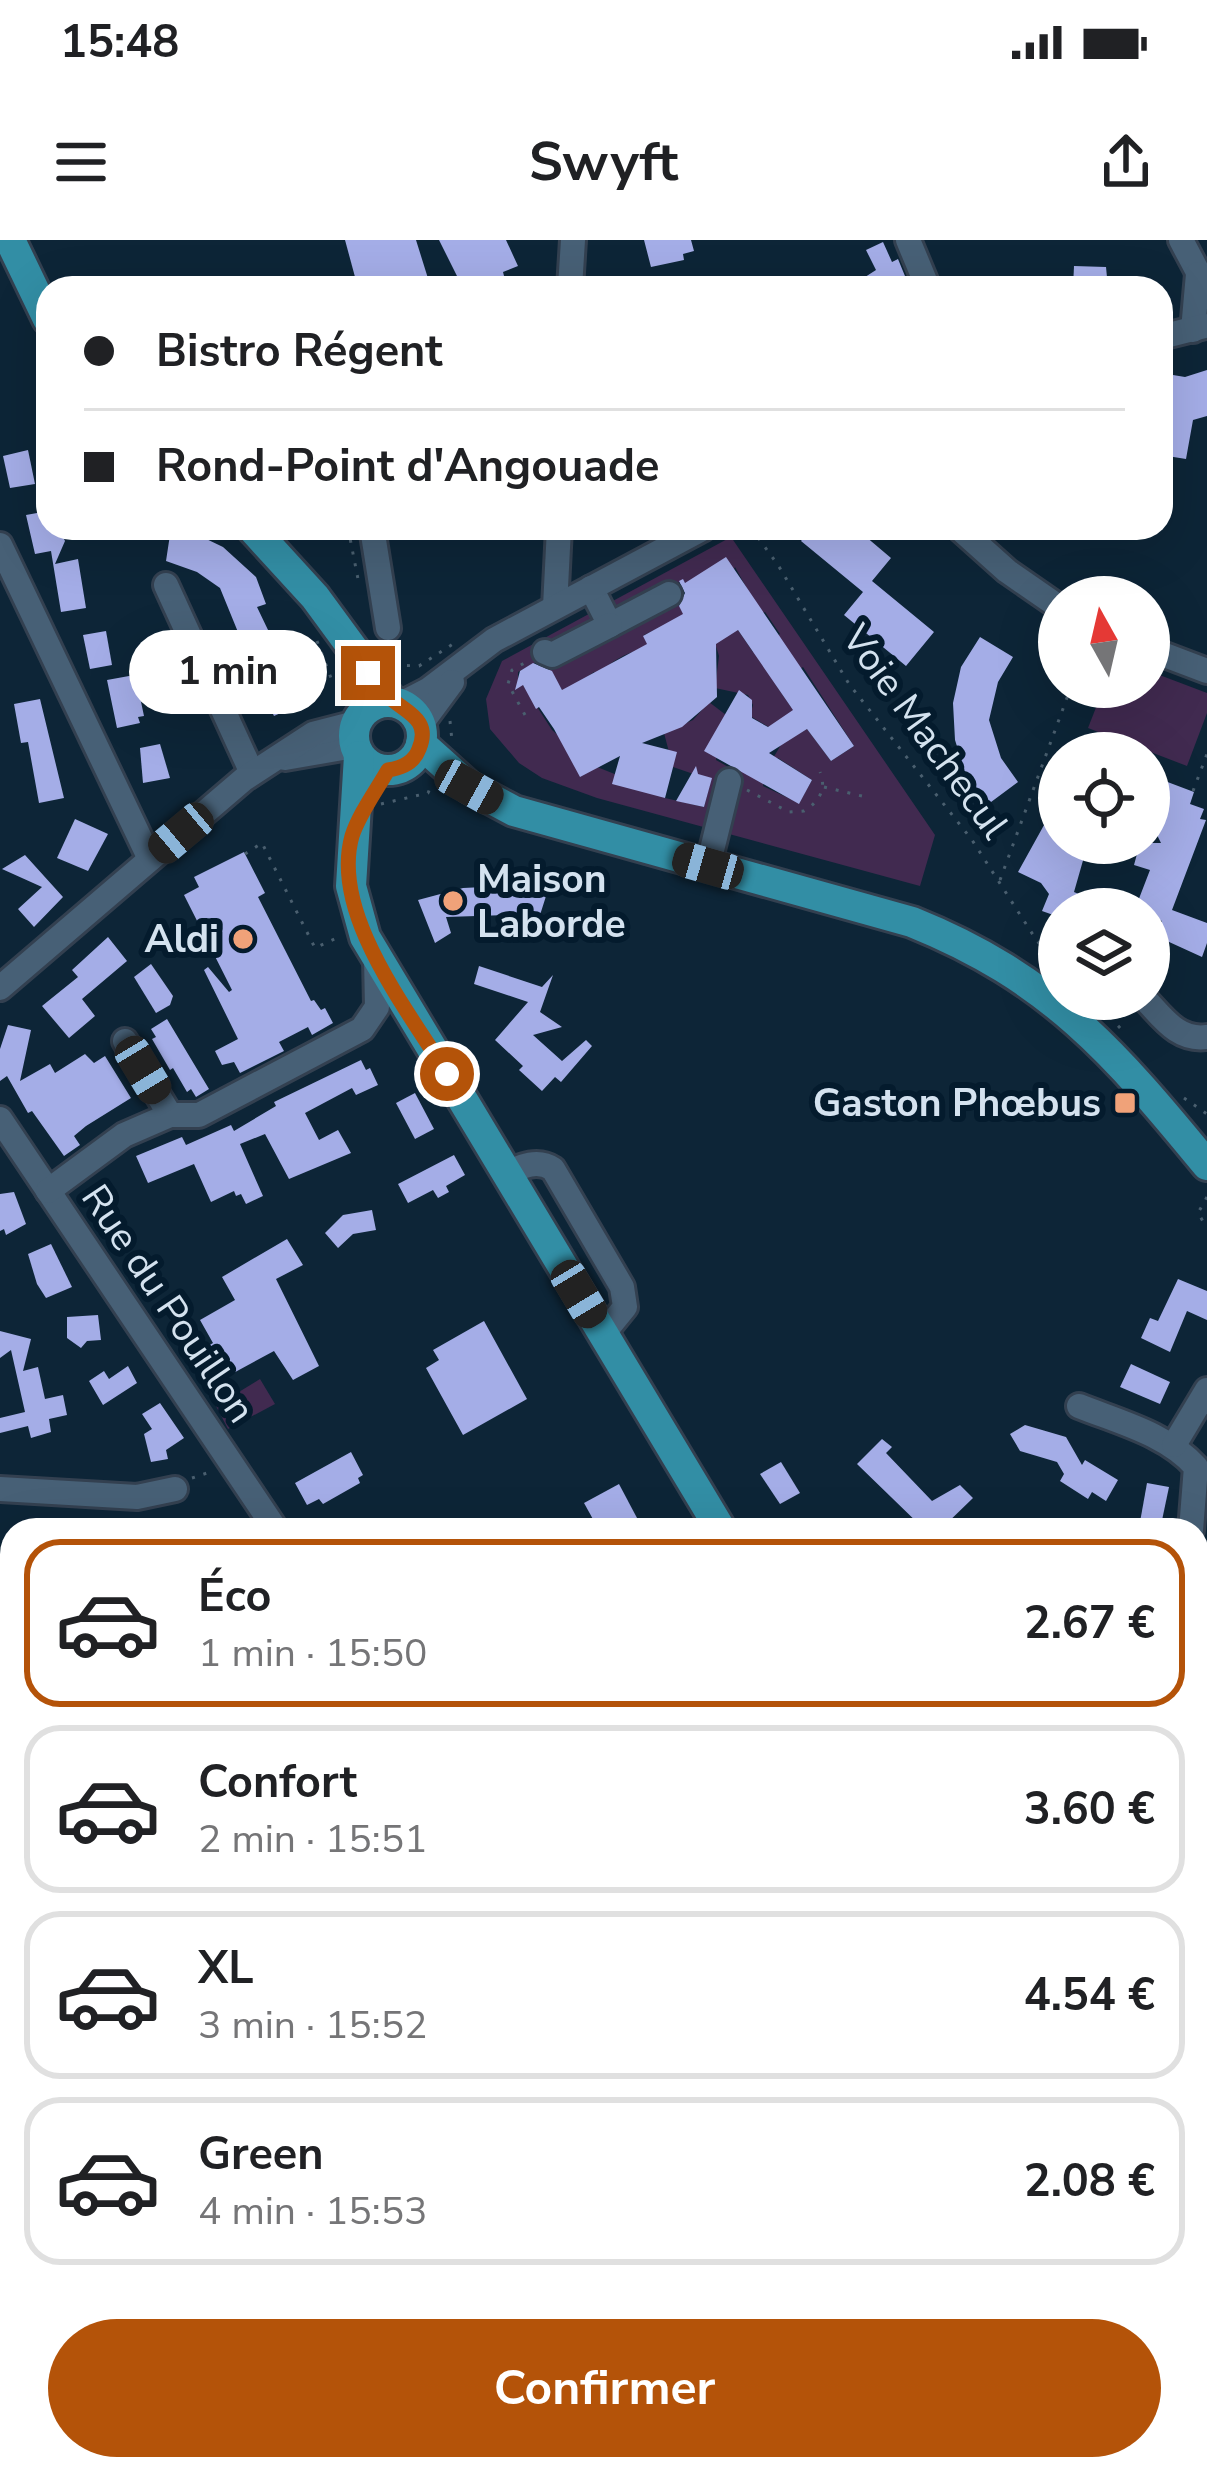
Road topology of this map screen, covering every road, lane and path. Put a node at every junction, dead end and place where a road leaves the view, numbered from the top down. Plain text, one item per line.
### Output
1 (10, 240) edge
2 (572, 240) edge
3 (908, 240) edge
4 (1184, 241) edge
5 (570, 276) edge
6 (923, 276) edge
7 (1203, 282) edge
8 (36, 295) edge
9 (1200, 327) edge
10 (264, 540) edge
11 (374, 540) edge
12 (558, 540) edge
13 (681, 540) edge
14 (760, 540) edge
15 (972, 540) edge
16 (0, 545) edge
17 (166, 585) dead end
18 (591, 588) junction
19 (1038, 593) edge
20 (668, 594) dead end
21 (555, 607) junction
22 (328, 616) junction
23 (610, 625) junction
24 (388, 628) dead end
25 (474, 643) junction
26 (545, 652) joint
27 (1170, 657) edge
28 (388, 665) dead end
29 (1207, 670) edge
30 (1063, 708) edge
31 (525, 715) dead end
32 (417, 734) junction
33 (357, 735) junction
34 (1207, 754) edge
35 (256, 770) junction
36 (820, 772) dead end
37 (729, 782) joint
38 (432, 786) dead end
39 (823, 787) junction
40 (1192, 791) dead end
41 (866, 796) dead end
42 (379, 804) dead end
43 (352, 837) junction
44 (244, 854) dead end
45 (150, 859) junction
46 (708, 866) junction
47 (999, 882) junction
48 (346, 933) dead end
49 (1038, 942) edge
50 (376, 957) junction
51 (0, 988) edge
52 (1165, 1020) edge
53 (1207, 1037) edge
54 (125, 1041) dead end
55 (170, 1114) junction
56 (0, 1119) edge
57 (1207, 1166) edge
58 (48, 1191) junction
59 (1207, 1197) edge
60 (1207, 1228) edge
61 (1207, 1390) edge
62 (1079, 1406) dead end
63 (1174, 1445) junction
64 (1201, 1467) edge
65 (235, 1469) junction
66 (0, 1489) edge
67 (175, 1489) joint
68 (268, 1518) edge
69 (714, 1518) edge
70 (1193, 1518) edge

1 - 8 main road
2 - 5 street
3 - 6 street
4 - 7 street
7 - 9 street
10 - 22 main road
11 - 24 street
12 - 21 street
13 - 18 street
14 - 47 path, Voie Machecul
15 - 19 street
16 - 45 street
17 - 35 street
18 - 21 street
18 - 23 street
20 - 23 street
21 - 25 street
22 - 32 main road
22 - 33 main road
23 - 26 street
25 - 28 path
25 - 32 street
26 - 31 path
27 - 29 street
30 - 47 path
32 - 33 main road
32 - 33 main road
32 - 43 main road
32 - 46 main road
33 - 35 street
33 - 43 main road
34 - 40 path
35 - 45 street
36 - 39 path
37 - 39 path
37 - 46 street
38 - 42 path
39 - 41 path
43 - 50 main road
44 - 48 path
45 - 51 street
46 - 57 main road
47 - 49 path, Voie Machecul
50 - 55 street
50 - 69 main road
52 - 53 street
54 - 55 street
55 - 58 street
56 - 58 street, Rue du Pouillon
58 - 65 street, Rue du Pouillon
59 - 60 path
61 - 63 street
62 - 63 street
63 - 64 street
64 - 70 street
65 - 67 path
65 - 68 street, Rue du Pouillon
66 - 67 street

